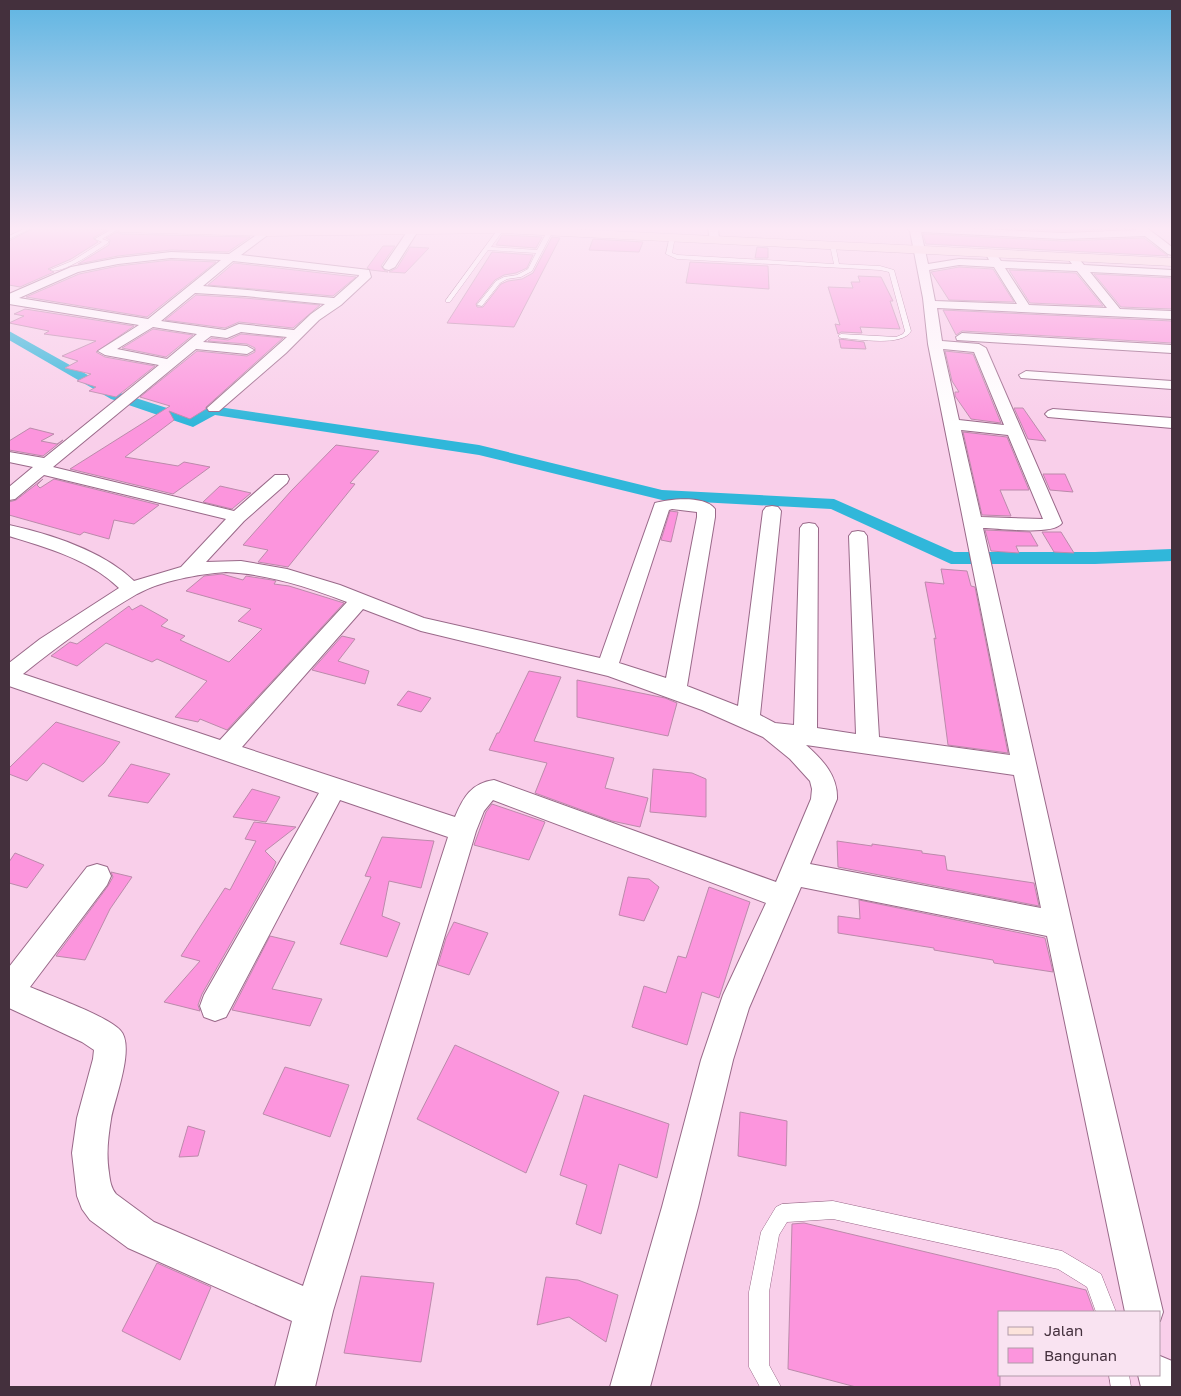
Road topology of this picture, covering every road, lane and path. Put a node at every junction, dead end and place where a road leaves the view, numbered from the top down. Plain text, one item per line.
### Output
1 (22, 293) edge
2 (187, 293) edge
3 (239, 293) edge
4 (252, 293) edge
5 (347, 293) edge
6 (454, 293) edge
7 (489, 293) edge
8 (898, 293) edge
9 (928, 293) edge
10 (1016, 293) edge
11 (1101, 293) edge
12 (9, 299) edge
13 (448, 301) dead end
14 (337, 302) junction
15 (224, 303) dead end
16 (930, 304) junction
17 (480, 305) dead end
18 (1025, 308) junction
19 (1116, 312) junction
20 (1172, 315) edge
21 (151, 323) junction
22 (208, 332) junction
23 (298, 334) junction
24 (841, 336) dead end
25 (934, 340) junction
26 (192, 345) junction
27 (1172, 349) edge
28 (247, 350) dead end
29 (218, 360) dead end
30 (169, 363) junction
31 (264, 365) junction
32 (1026, 375) dead end
33 (1172, 385) edge
34 (214, 408) dead end
35 (1053, 414) dead end
36 (1172, 423) edge
37 (952, 424) junction
38 (1014, 430) junction
39 (9, 457) edge
40 (44, 466) junction
41 (281, 478) dead end
42 (9, 495) edge
43 (772, 511) dead end
44 (238, 517) junction
45 (972, 522) junction
46 (809, 528) dead end
47 (9, 530) edge
48 (858, 536) dead end
49 (189, 569) junction
50 (131, 589) junction
51 (360, 600) junction
52 (607, 668) junction
53 (9, 674) edge
54 (9, 678) edge
55 (676, 691) junction
56 (748, 720) junction
57 (771, 731) junction
58 (805, 735) junction
59 (868, 744) junction
60 (224, 751) junction
61 (1024, 767) junction
62 (334, 788) junction
63 (463, 831) junction
64 (97, 876) dead end
65 (788, 885) junction
66 (1058, 925) junction
67 (9, 992) edge
68 (215, 1006) dead end
69 (314, 1311) junction
70 (1106, 1311) edge
71 (1144, 1311) edge
72 (295, 1387) edge
73 (630, 1387) edge
74 (770, 1387) edge

1 - 12 street
2 - 21 street
3 - 15 street
4 - 14 street
5 - 14 street
6 - 13 lane
7 - 17 lane
8 - 24 lane
9 - 16 street
10 - 18 street
11 - 19 street
12 - 21 street
14 - 23 street
16 - 18 street
16 - 25 street
18 - 19 street
19 - 20 street
21 - 22 street
21 - 30 street
22 - 23 street
22 - 26 street
23 - 31 street
25 - 27 street
25 - 37 street
25 - 38 street
26 - 28 street
26 - 30 street
29 - 31 street
30 - 40 street
31 - 34 street
32 - 33 street
35 - 36 street
37 - 38 street
37 - 45 street
38 - 45 street
39 - 40 street
40 - 42 street
40 - 44 street
41 - 44 street
43 - 56 street
44 - 49 street
45 - 61 street
46 - 58 street
47 - 50 street
48 - 59 street
49 - 50 street
49 - 51 street
50 - 53 street
51 - 52 street
51 - 60 street
52 - 55 street
52 - 55 street
54 - 60 street
55 - 56 street
56 - 57 street
57 - 58 street
57 - 65 street
58 - 59 street
59 - 61 street
60 - 62 street
61 - 66 street
62 - 63 street
62 - 68 street
63 - 65 street
63 - 69 street
64 - 67 street
65 - 66 street
65 - 73 street
66 - 71 street
67 - 69 street
69 - 72 street
70 - 74 lane

